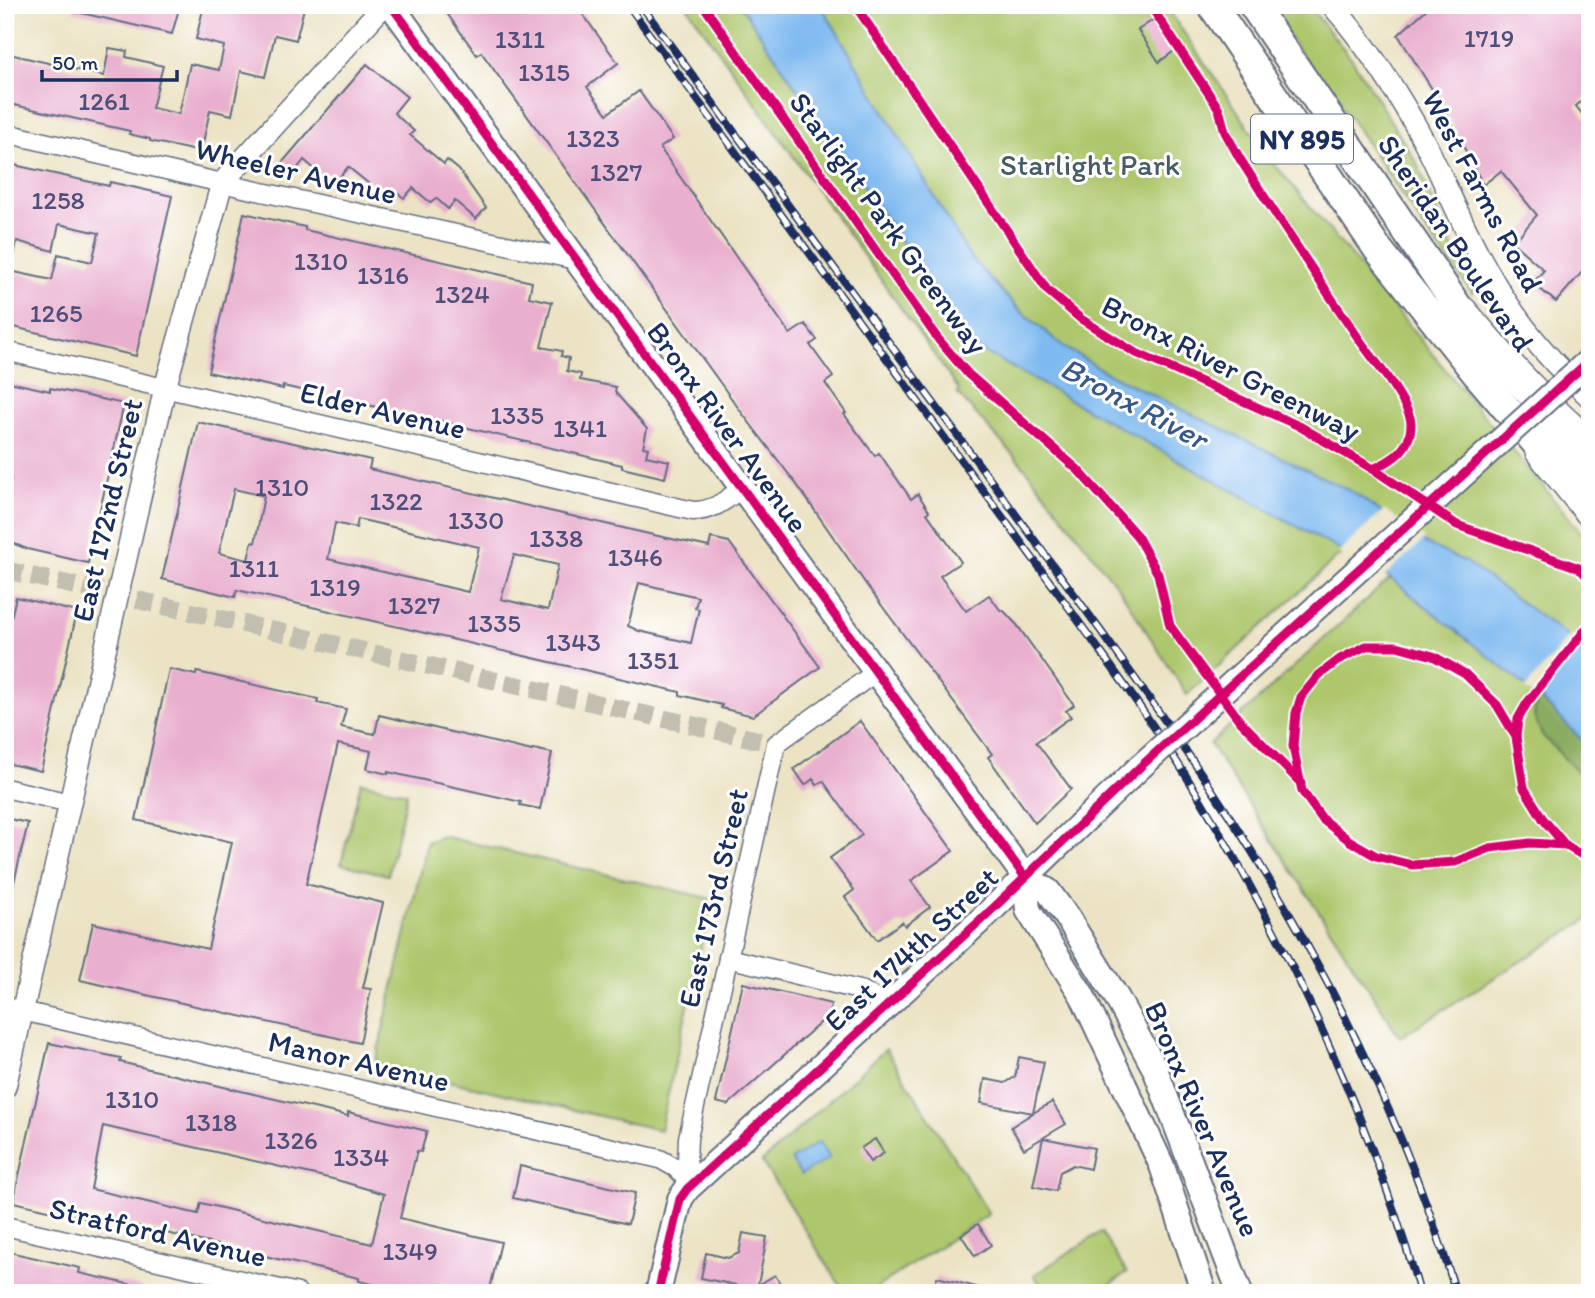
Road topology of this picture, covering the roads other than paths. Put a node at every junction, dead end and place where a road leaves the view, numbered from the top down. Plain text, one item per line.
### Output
1 (384, 5) edge
2 (391, 5) edge
3 (1212, 5) edge
4 (1253, 5) edge
5 (1332, 5) edge
6 (5, 133) edge
7 (222, 183) junction
8 (576, 260) junction
9 (1462, 313) junction
10 (5, 351) edge
11 (1590, 360) edge
12 (165, 388) junction
13 (1590, 397) edge
14 (1590, 446) edge
15 (1541, 450) junction
16 (1590, 475) edge
17 (742, 488) junction
18 (1590, 504) edge
19 (1590, 510) edge
20 (876, 672) junction
21 (5, 788) edge
22 (70, 803) junction
23 (1025, 877) junction
24 (728, 958) junction
25 (887, 1006) junction
26 (14, 1009) edge
27 (5, 1087) edge
28 (692, 1184) junction
29 (5, 1226) edge
30 (298, 1293) edge
31 (658, 1293) edge
32 (1204, 1293) edge
33 (1240, 1293) edge

1 - 7 street, East 172nd Street
2 - 8 main road, Bronx River Avenue
3 - 15 main road, Sheridan Boulevard / NY 895
4 - 9 main road, Sheridan Boulevard / NY 895
5 - 13 street, West Farms Road
6 - 7 street, Wheeler Avenue
7 - 8 street, Wheeler Avenue
7 - 12 street, East 172nd Street
8 - 17 main road, Bronx River Avenue
9 - 14 highway
9 - 16 main road, Sheridan Boulevard / NY 895
10 - 12 street, Elder Avenue
11 - 23 main road, East 174th Street, bridge
12 - 17 street, Elder Avenue
12 - 22 street, East 172nd Street
15 - 18 main road, Sheridan Boulevard / NY 895
15 - 19 highway
17 - 20 main road, Bronx River Avenue
20 - 23 main road, Bronx River Avenue
20 - 24 street, East 173rd Street
21 - 22 street
22 - 26 street, East 172nd Street
23 - 25 main road, East 174th Street
23 - 32 main road, Bronx River Avenue
23 - 33 main road, Bronx River Avenue
24 - 25 street
24 - 28 street, East 173rd Street
25 - 28 main road, East 174th Street
26 - 27 street, East 172nd Street
26 - 28 street, Manor Avenue
28 - 31 main road, East 174th Street
29 - 30 street, Stratford Avenue

